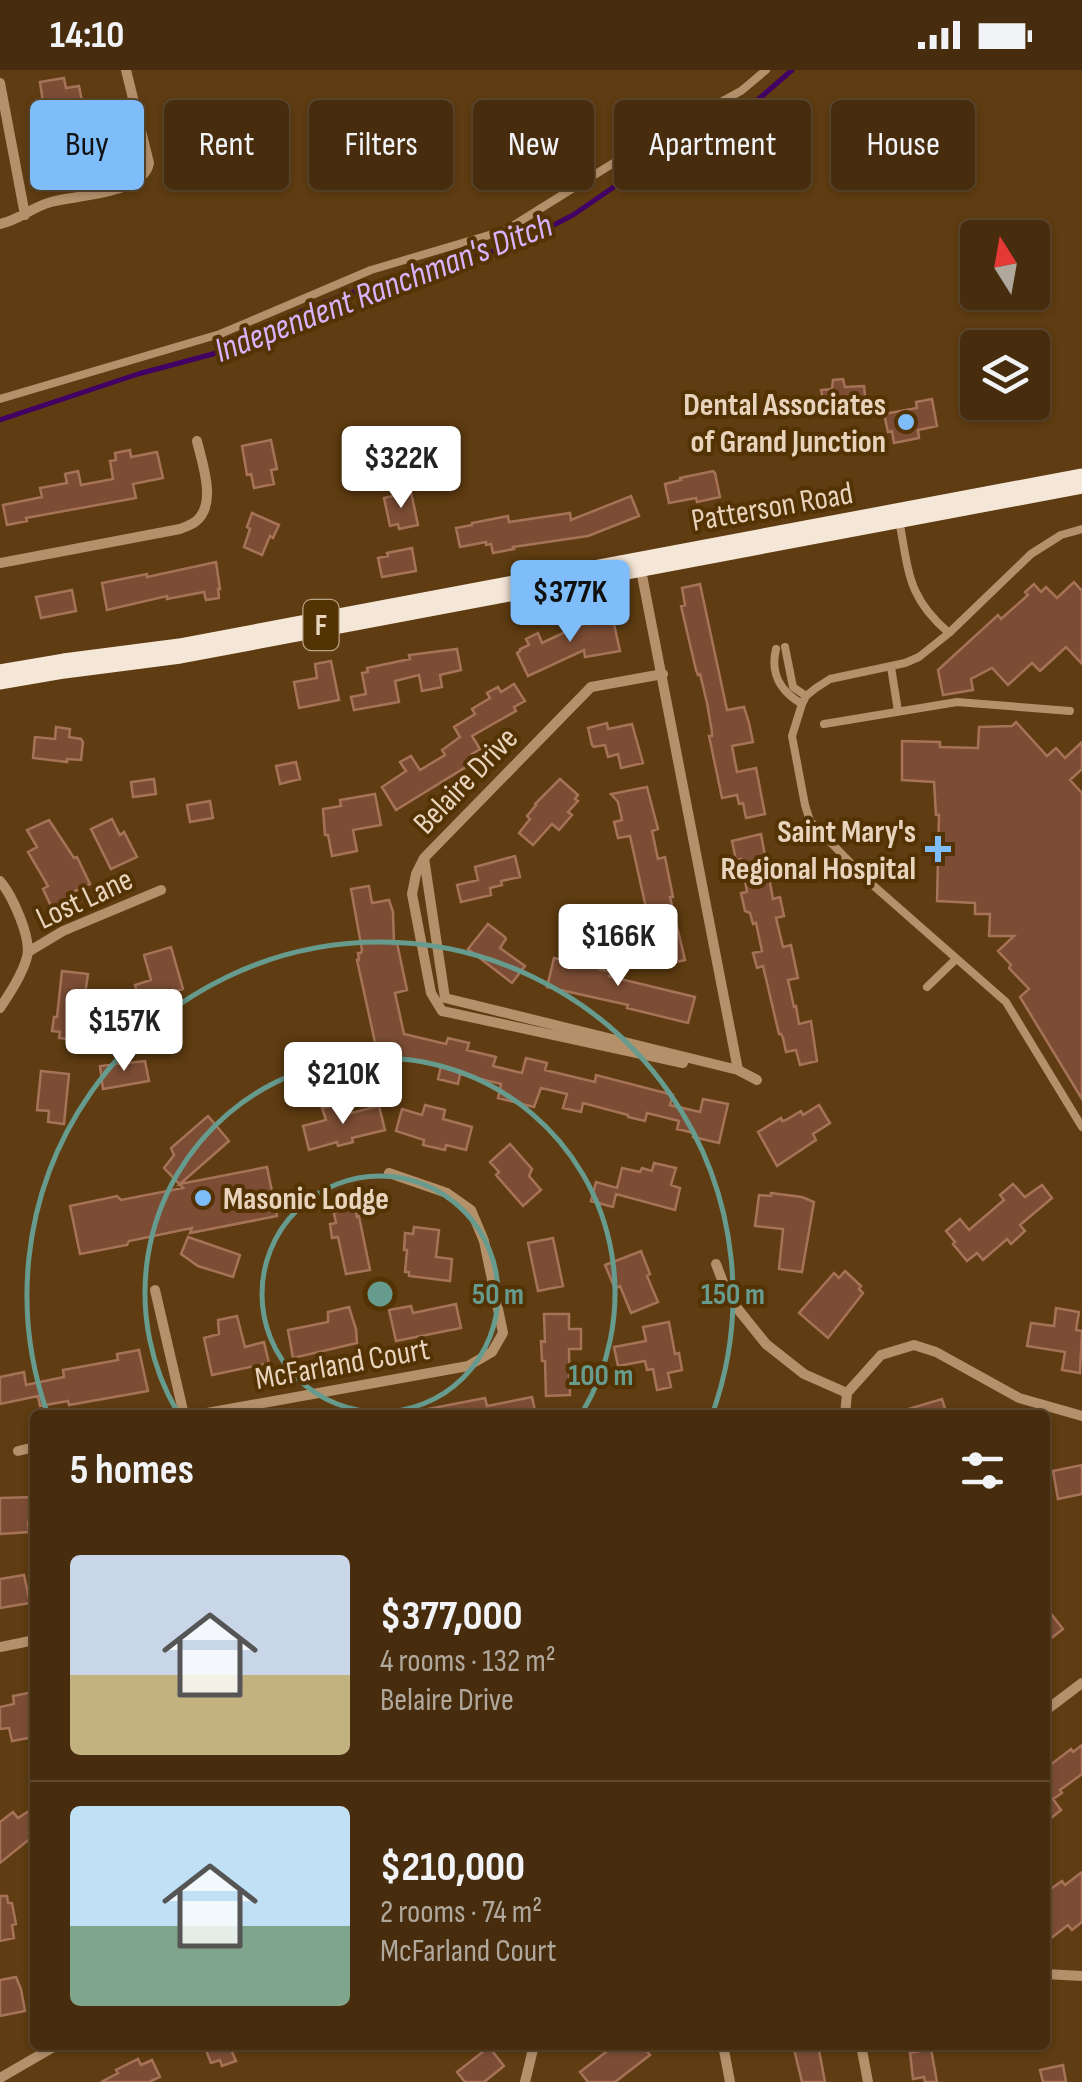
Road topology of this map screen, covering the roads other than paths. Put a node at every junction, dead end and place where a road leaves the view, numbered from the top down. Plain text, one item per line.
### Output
1 (126, 70) edge
2 (766, 70) edge
3 (0, 83) edge
4 (26, 216) junction
5 (0, 224) edge
6 (0, 398) edge
7 (197, 441) dead end
8 (1082, 481) edge
9 (898, 516) junction
10 (1082, 529) edge
11 (0, 563) edge
12 (640, 563) junction
13 (949, 633) junction
14 (780, 648) dead end
15 (890, 667) junction
16 (663, 674) junction
17 (0, 677) edge
18 (804, 700) junction
19 (898, 711) junction
20 (1070, 711) dead end
21 (824, 724) dead end
22 (424, 858) junction
23 (0, 881) edge
24 (161, 890) dead end
25 (28, 952) junction
26 (956, 960) junction
27 (928, 987) dead end
28 (0, 1008) edge
29 (1036, 1023) dead end
30 (1025, 1031) junction
31 (738, 1070) junction
32 (1068, 1076) dead end
33 (758, 1080) dead end
34 (1057, 1084) junction
35 (1082, 1127) edge
36 (388, 1172) dead end
37 (716, 1264) dead end
38 (155, 1290) dead end
39 (846, 1393) junction
40 (183, 1410) edge
41 (224, 1410) edge
42 (846, 1410) edge
43 (1082, 1416) edge
44 (30, 1448) edge
45 (18, 1450) dead end
46 (30, 1641) edge
47 (0, 1647) edge
48 (1082, 1683) edge
49 (1050, 1707) edge
50 (1050, 1974) edge
51 (1082, 1976) edge
52 (47, 2050) edge
53 (533, 2050) edge
54 (724, 2050) edge
55 (862, 2050) edge
56 (0, 2078) edge
57 (525, 2082) edge
58 (730, 2082) edge
59 (868, 2082) edge

1 - 4 street
2 - 6 lane
3 - 4 street
4 - 5 street
7 - 11 street
8 - 9 main road, Patterson Road / F
9 - 12 main road, Patterson Road / F
9 - 13 lane
10 - 13 lane
12 - 16 street
12 - 17 main road, Patterson Road / F
13 - 15 lane
14 - 18 lane
15 - 18 lane
15 - 19 lane
16 - 22 street, Belaire Drive
16 - 31 street
18 - 26 lane
19 - 20 lane
19 - 21 lane
22 - 31 street, Belaire Drive
22 - 31 street
23 - 25 street
24 - 25 street, Lost Lane
25 - 28 street
26 - 27 lane
26 - 30 lane
29 - 30 lane
30 - 34 lane
31 - 33 street
32 - 34 lane
34 - 35 lane
36 - 41 street, McFarland Court
37 - 39 street
38 - 40 street
39 - 42 street
39 - 43 street
44 - 45 street
46 - 47 street
48 - 49 street
50 - 51 street
52 - 56 street
53 - 57 street
54 - 58 street
55 - 59 street

